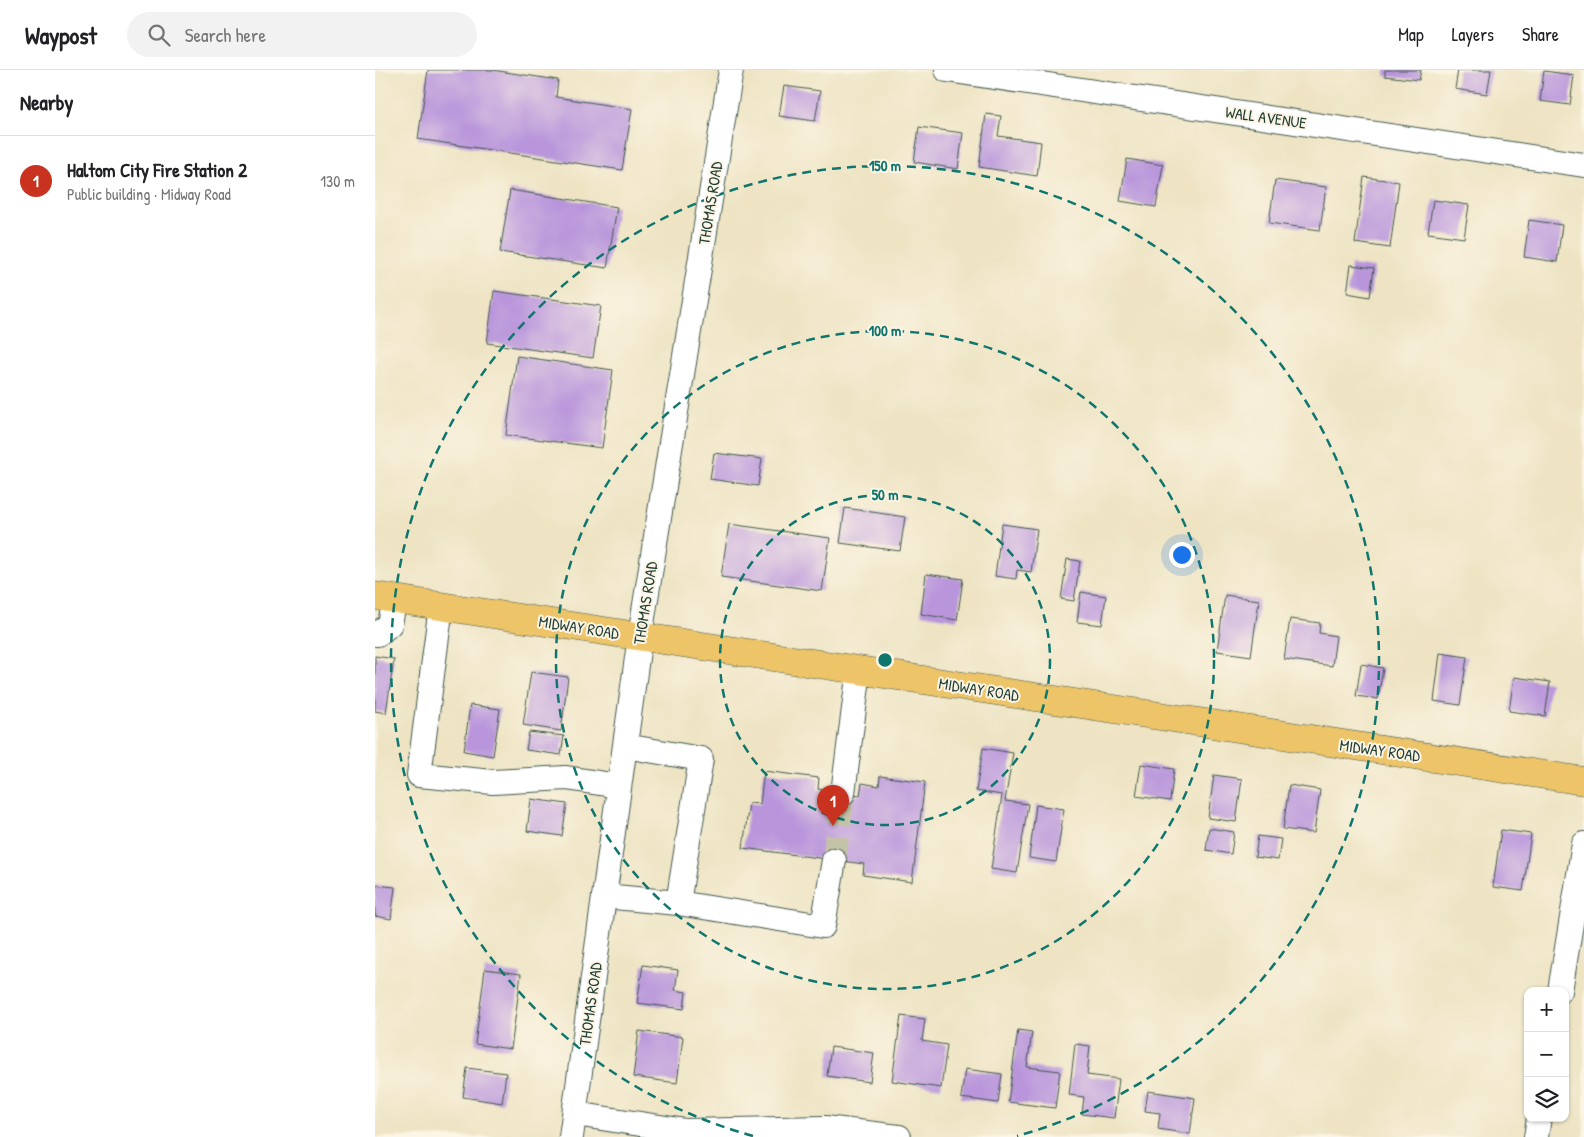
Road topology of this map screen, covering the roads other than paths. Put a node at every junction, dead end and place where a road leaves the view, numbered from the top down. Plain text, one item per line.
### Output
1 (731, 70) edge
2 (947, 70) edge
3 (1584, 164) edge
4 (385, 598) edge
5 (441, 606) junction
6 (375, 634) edge
7 (640, 636) junction
8 (859, 670) junction
9 (625, 746) junction
10 (1584, 780) edge
11 (619, 786) junction
12 (843, 793) tunnel mouth
13 (1584, 844) edge
14 (834, 860) tunnel mouth
15 (604, 896) junction
16 (678, 903) junction
17 (1561, 987) edge
18 (575, 1114) junction
19 (1538, 1122) edge
20 (571, 1137) edge
21 (899, 1137) edge
22 (1536, 1137) edge

1 - 7 street, THOMAS ROAD
2 - 3 street, WALL AVENUE
4 - 5 main road, MIDWAY ROAD
4 - 6 street
5 - 7 main road, MIDWAY ROAD
5 - 11 street
7 - 8 main road, MIDWAY ROAD
7 - 9 street, THOMAS ROAD
8 - 10 main road, MIDWAY ROAD
8 - 12 street
9 - 11 street, THOMAS ROAD
9 - 16 street
11 - 15 street, THOMAS ROAD
13 - 17 street
14 - 16 street
15 - 16 street
15 - 18 street, THOMAS ROAD
18 - 20 street, THOMAS ROAD
18 - 21 street
19 - 22 street

